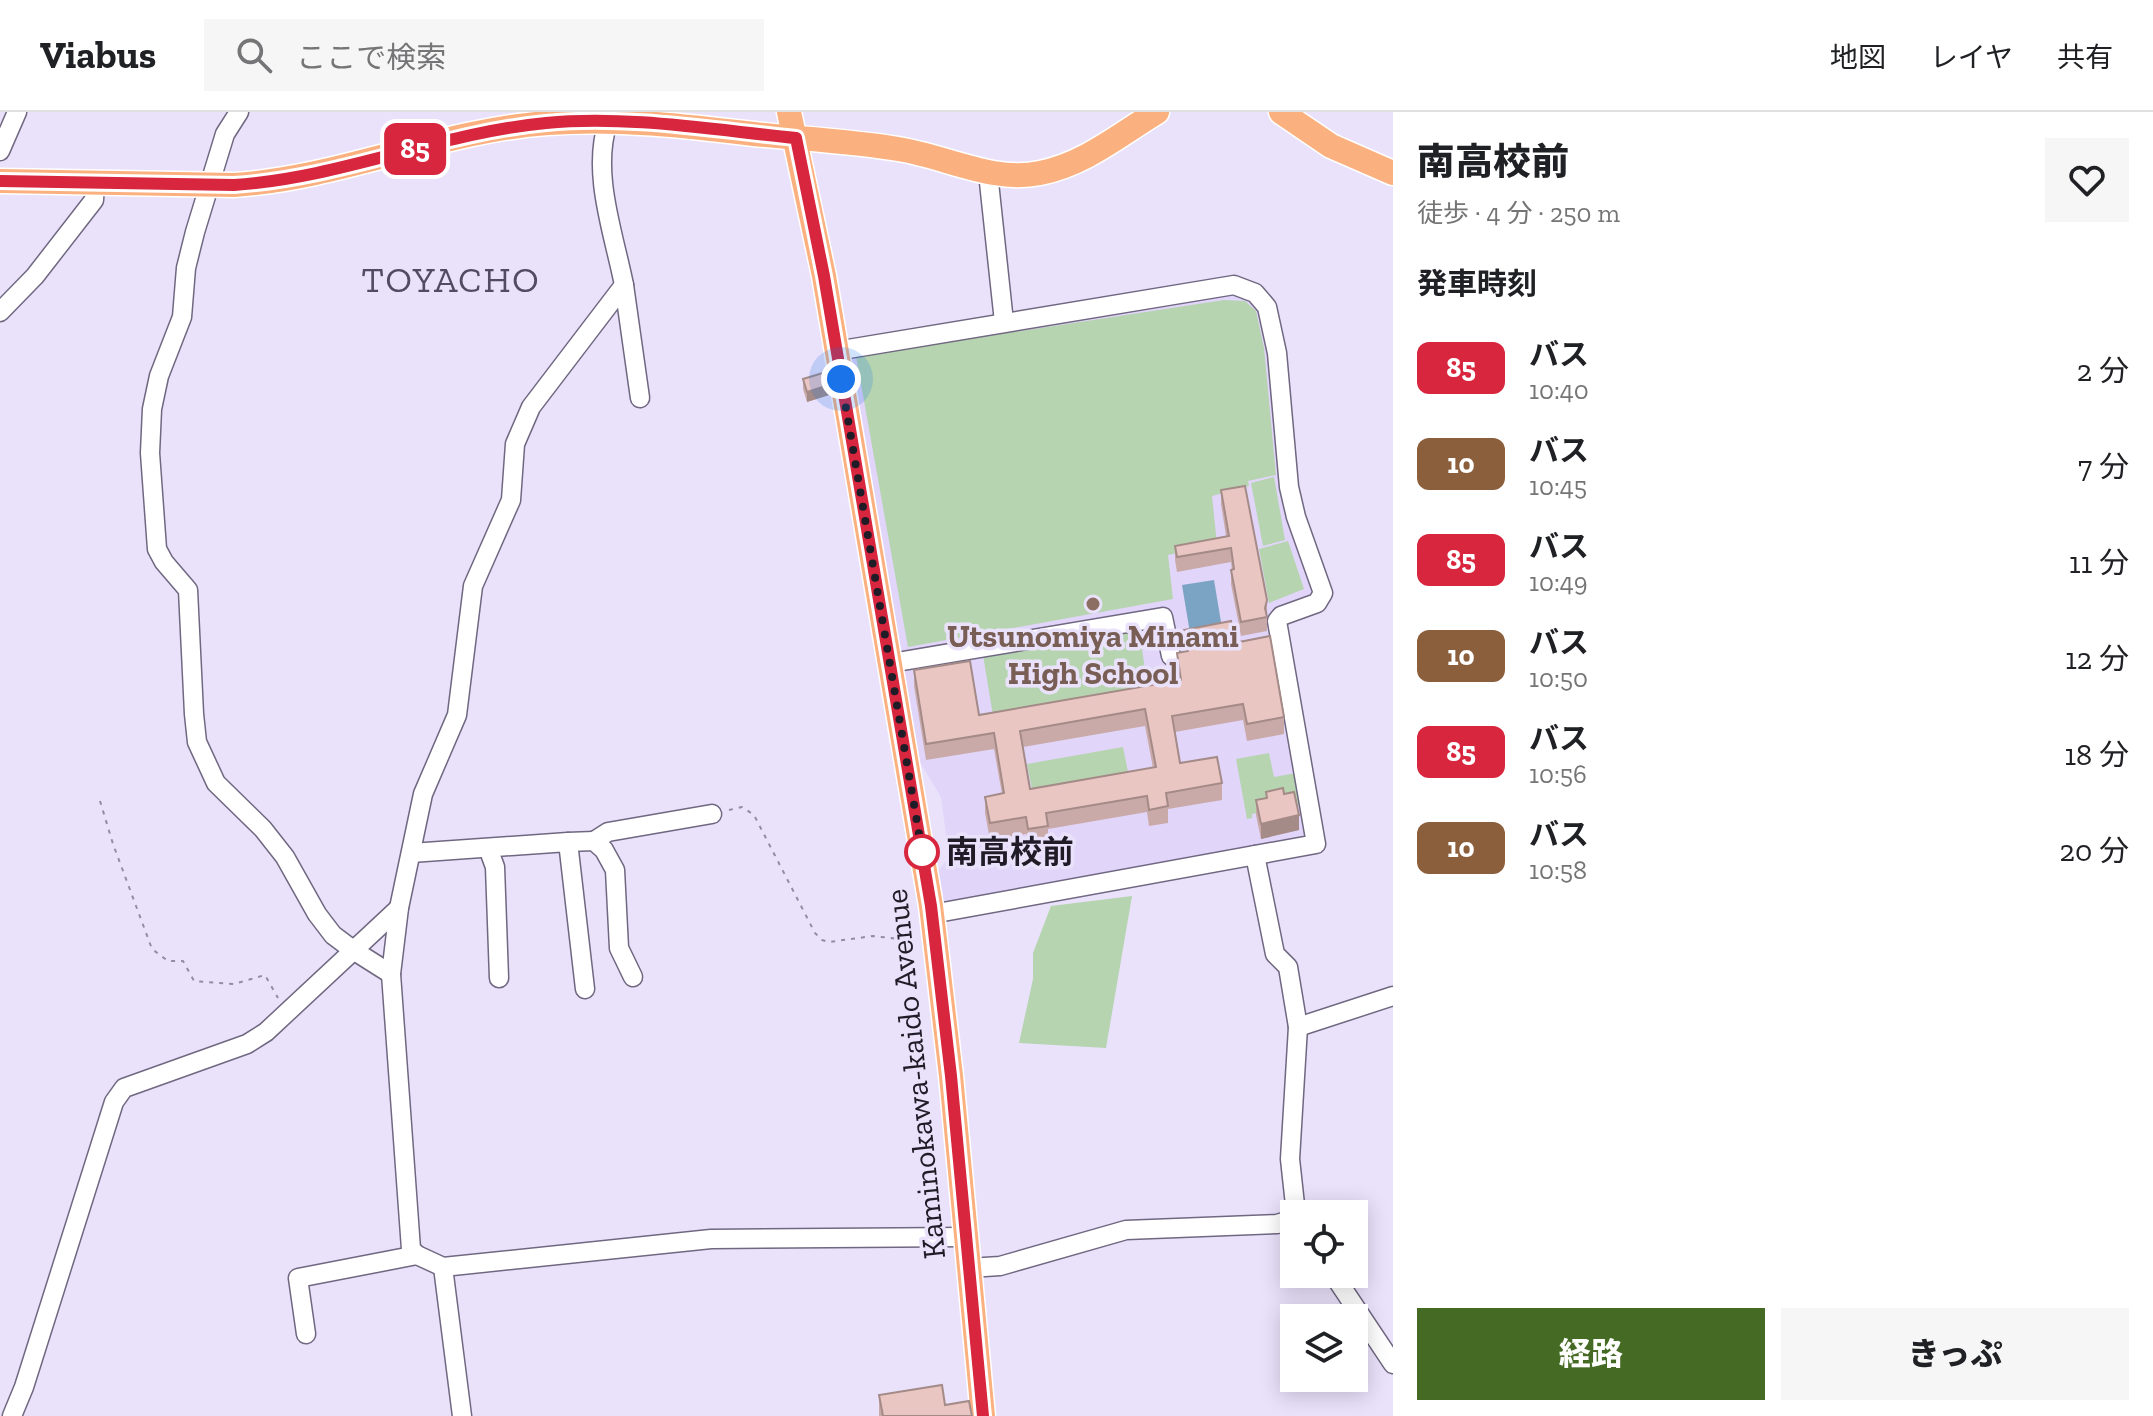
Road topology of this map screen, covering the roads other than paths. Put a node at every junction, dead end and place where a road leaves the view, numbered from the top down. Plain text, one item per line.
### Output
1 (17, 112) edge
2 (239, 112) edge
3 (789, 112) edge
4 (1157, 112) edge
5 (1281, 112) edge
6 (608, 122) junction
7 (796, 138) junction
8 (0, 151) edge
9 (988, 173) junction
10 (1393, 173) edge
11 (0, 181) edge
12 (95, 183) junction
13 (211, 184) junction
14 (624, 285) junction
15 (0, 312) edge
16 (1004, 322) junction
17 (836, 351) junction
18 (640, 398) dead end
19 (1171, 656) dead end
20 (891, 663) junction
21 (712, 814) road end
22 (594, 841) junction
23 (568, 842) junction
24 (488, 848) junction
25 (411, 853) junction
26 (1255, 855) junction
27 (399, 908) junction
28 (932, 914) junction
29 (353, 950) junction
30 (391, 974) junction
31 (633, 977) dead end
32 (499, 978) dead end
33 (585, 989) dead end
34 (1393, 996) edge
35 (1298, 1027) junction
36 (1294, 1200) edge
37 (1280, 1223) edge
38 (966, 1237) junction
39 (417, 1255) junction
40 (443, 1267) junction
41 (969, 1268) junction
42 (1342, 1288) edge
43 (306, 1334) dead end
44 (1393, 1364) edge
45 (12, 1416) edge
46 (462, 1416) edge
47 (983, 1416) edge

1 - 8 street
2 - 13 street
3 - 7 main road, Kaminokawa-kaido Avenue
4 - 9 main road
5 - 10 main road
6 - 7 main road
6 - 13 main road
6 - 14 street
7 - 9 main road
7 - 17 main road, Kaminokawa-kaido Avenue
9 - 16 street
11 - 12 main road
12 - 13 main road
12 - 15 street
13 - 29 street
14 - 18 street
14 - 25 street
16 - 17 street
16 - 26 street
17 - 20 main road, Kaminokawa-kaido Avenue
19 - 20 street
20 - 28 main road, Kaminokawa-kaido Avenue
21 - 22 street
22 - 23 street
22 - 31 street
23 - 24 street
23 - 33 street
24 - 25 street
24 - 32 street
25 - 27 street
26 - 28 street
26 - 35 street
27 - 29 street
27 - 30 street
28 - 38 main road, Kaminokawa-kaido Avenue
29 - 30 street
29 - 45 street
30 - 39 street
34 - 35 street
35 - 36 street
37 - 41 street
38 - 40 street
38 - 41 main road, Kaminokawa-kaido Avenue
39 - 40 street
39 - 43 street
40 - 46 street
41 - 47 main road, Kaminokawa-kaido Avenue
42 - 44 street

